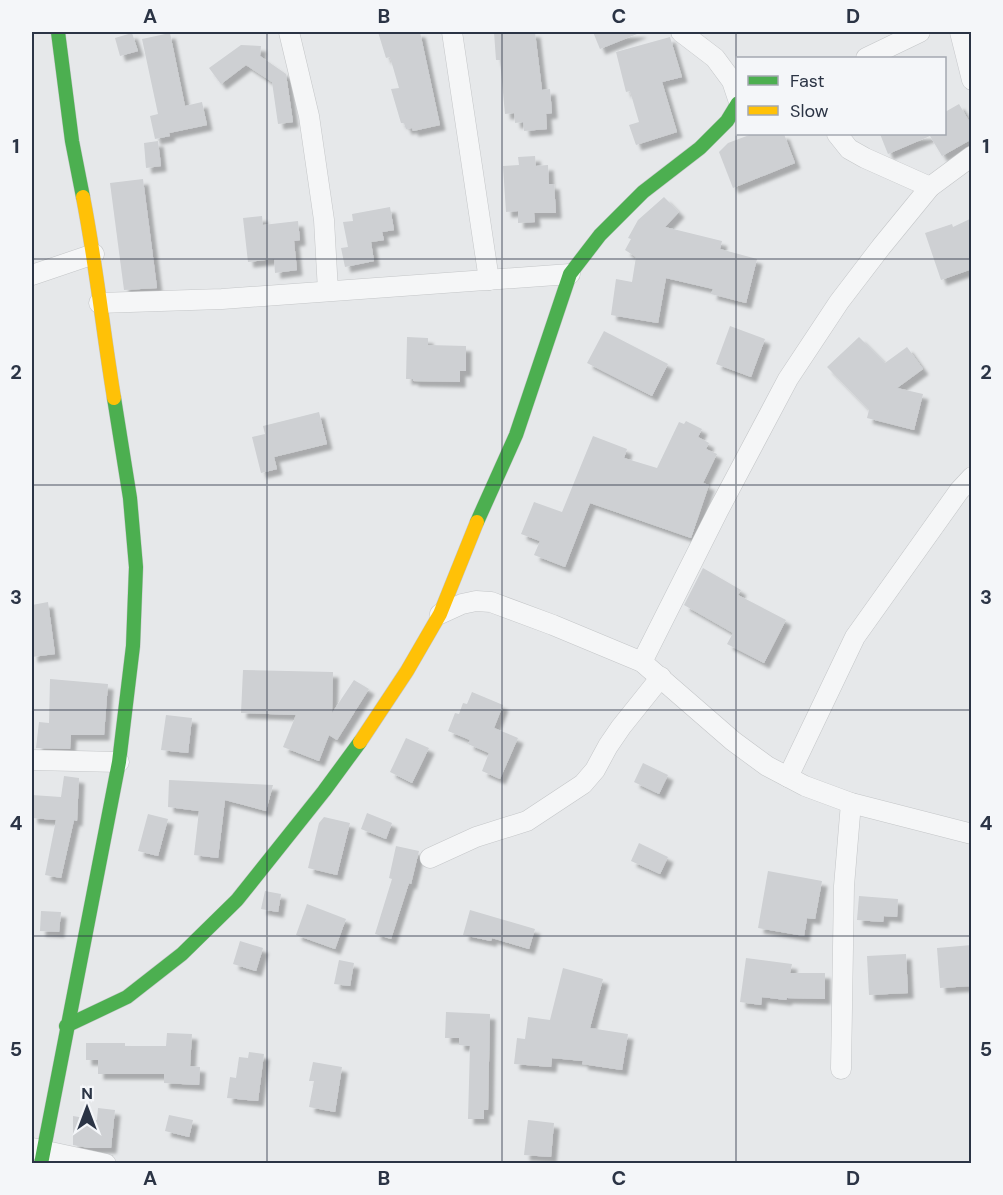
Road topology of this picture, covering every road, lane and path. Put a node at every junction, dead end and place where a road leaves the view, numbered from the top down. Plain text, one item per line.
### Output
1 (58, 32) edge
2 (289, 32) edge
3 (452, 32) edge
4 (681, 32) edge
5 (920, 32) edge
6 (960, 32) edge
7 (868, 57) edge
8 (972, 80) edge
9 (736, 94) edge
10 (732, 120) edge
11 (838, 135) edge
12 (972, 156) edge
13 (930, 187) junction
14 (94, 254) junction
15 (570, 274) junction
16 (32, 275) edge
17 (489, 280) junction
18 (328, 291) junction
19 (99, 303) junction
20 (972, 477) edge
21 (440, 614) junction
22 (642, 662) junction
23 (660, 677) junction
24 (32, 760) edge
25 (119, 762) junction
26 (788, 777) junction
27 (851, 803) junction
28 (972, 834) edge
29 (430, 858) dead end
30 (66, 1026) junction
31 (841, 1069) dead end
32 (38, 1154) edge
33 (106, 1164) edge

1 - 14 street
2 - 18 street
3 - 17 street
4 - 9 street
5 - 7 street
6 - 8 street
10 - 15 street
11 - 13 street
12 - 13 street
13 - 22 street
14 - 16 street
14 - 19 street
15 - 17 street
15 - 21 street
17 - 18 street
18 - 19 street
19 - 25 street
20 - 26 street
21 - 22 street
21 - 30 street
22 - 23 street
23 - 26 street
23 - 29 street
24 - 25 street
25 - 30 street
26 - 27 street
27 - 28 street
27 - 31 street
30 - 32 street
32 - 33 street

